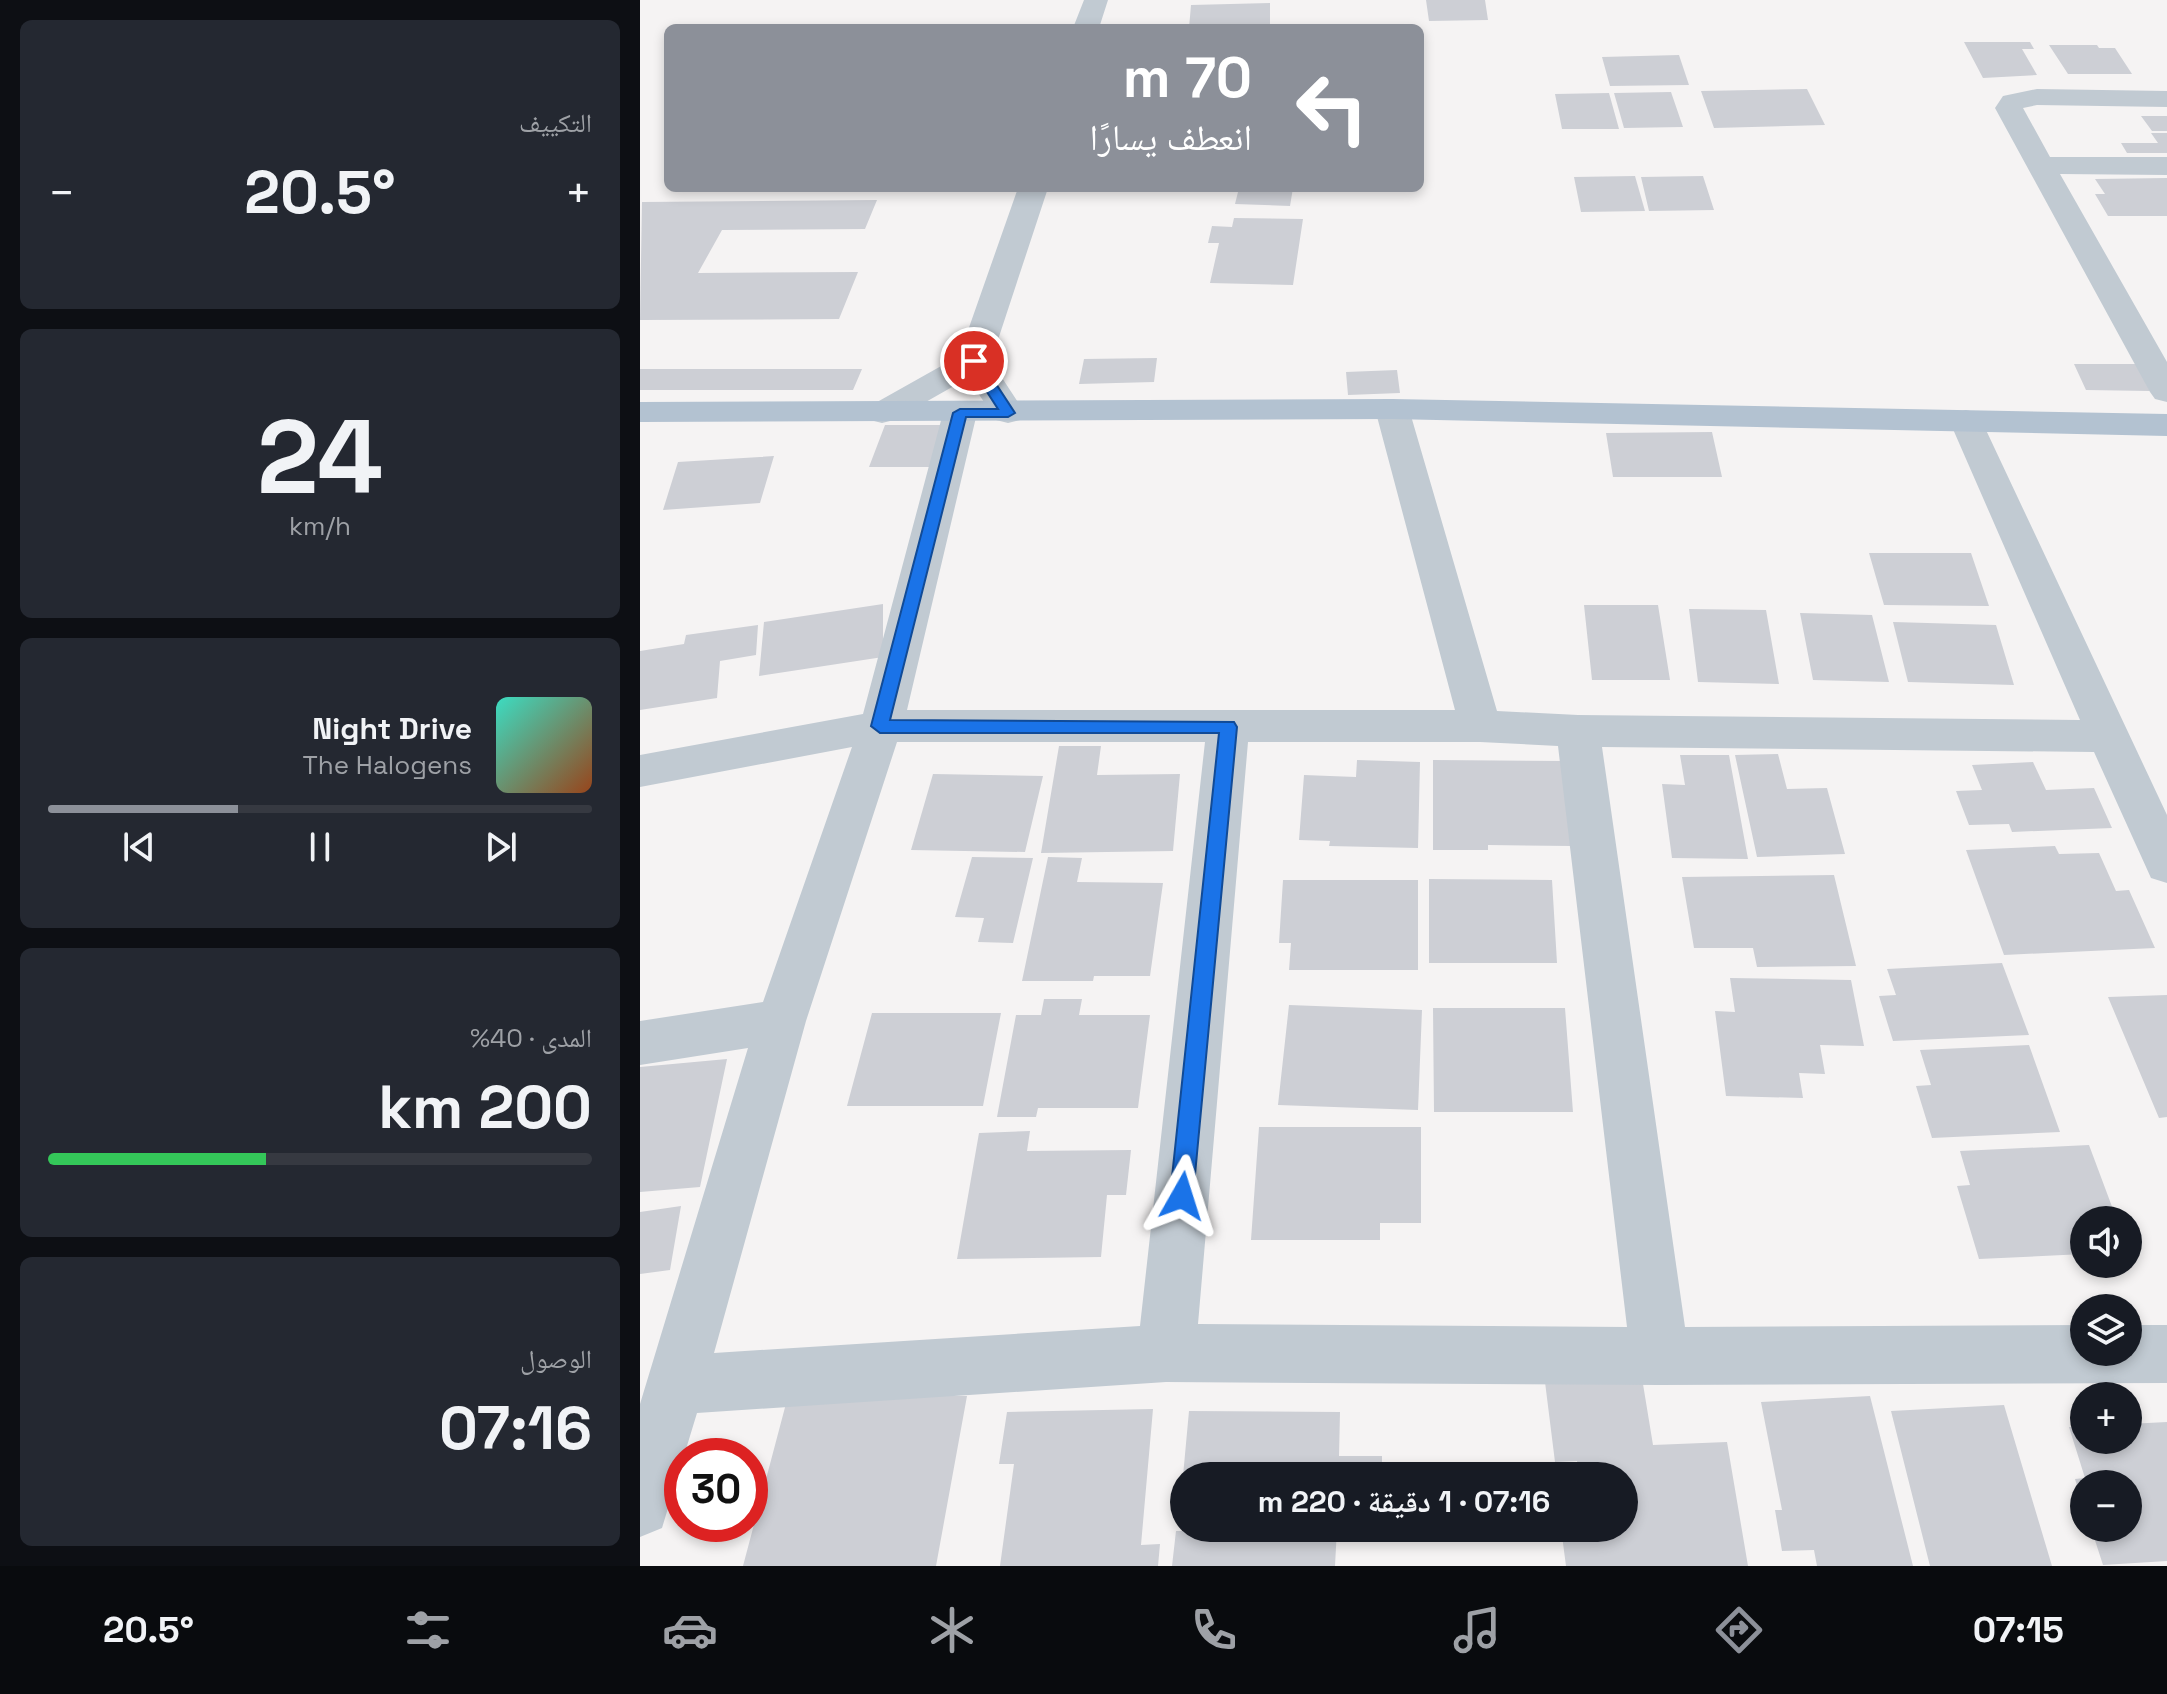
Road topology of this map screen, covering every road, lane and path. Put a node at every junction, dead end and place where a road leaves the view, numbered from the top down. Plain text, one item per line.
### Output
1 (1096, 0) edge
2 (1087, 24) edge
3 (2167, 99) edge
4 (2040, 165) junction
5 (2167, 166) edge
6 (1032, 192) edge
7 (974, 361) junction
8 (2167, 392) edge
9 (1392, 409) junction
10 (640, 412) edge
11 (882, 413) junction
12 (960, 413) junction
13 (1008, 413) junction
14 (1966, 420) junction
15 (2167, 425) edge
16 (880, 726) junction
17 (1480, 726) junction
18 (1228, 727) junction
19 (1578, 731) junction
20 (2107, 736) junction
21 (640, 771) edge
22 (2167, 865) edge
23 (781, 1021) junction
24 (640, 1043) edge
25 (1166, 1353) junction
26 (2167, 1354) edge
27 (1660, 1356) junction
28 (678, 1385) junction
29 (640, 1506) edge

1 - 2 street
3 - 4 street
4 - 5 street
4 - 8 street
6 - 7 street
7 - 11 street
7 - 13 street
9 - 13 main road
9 - 14 main road
9 - 17 street
10 - 11 main road
11 - 12 main road
12 - 13 main road
12 - 16 street
14 - 15 main road
14 - 20 street
16 - 18 street
16 - 21 street
16 - 23 street
17 - 18 street
17 - 19 street
18 - 25 street
19 - 20 street
19 - 27 street
20 - 22 street
23 - 24 street
23 - 28 street
25 - 27 street
25 - 28 street
26 - 27 street
28 - 29 street

